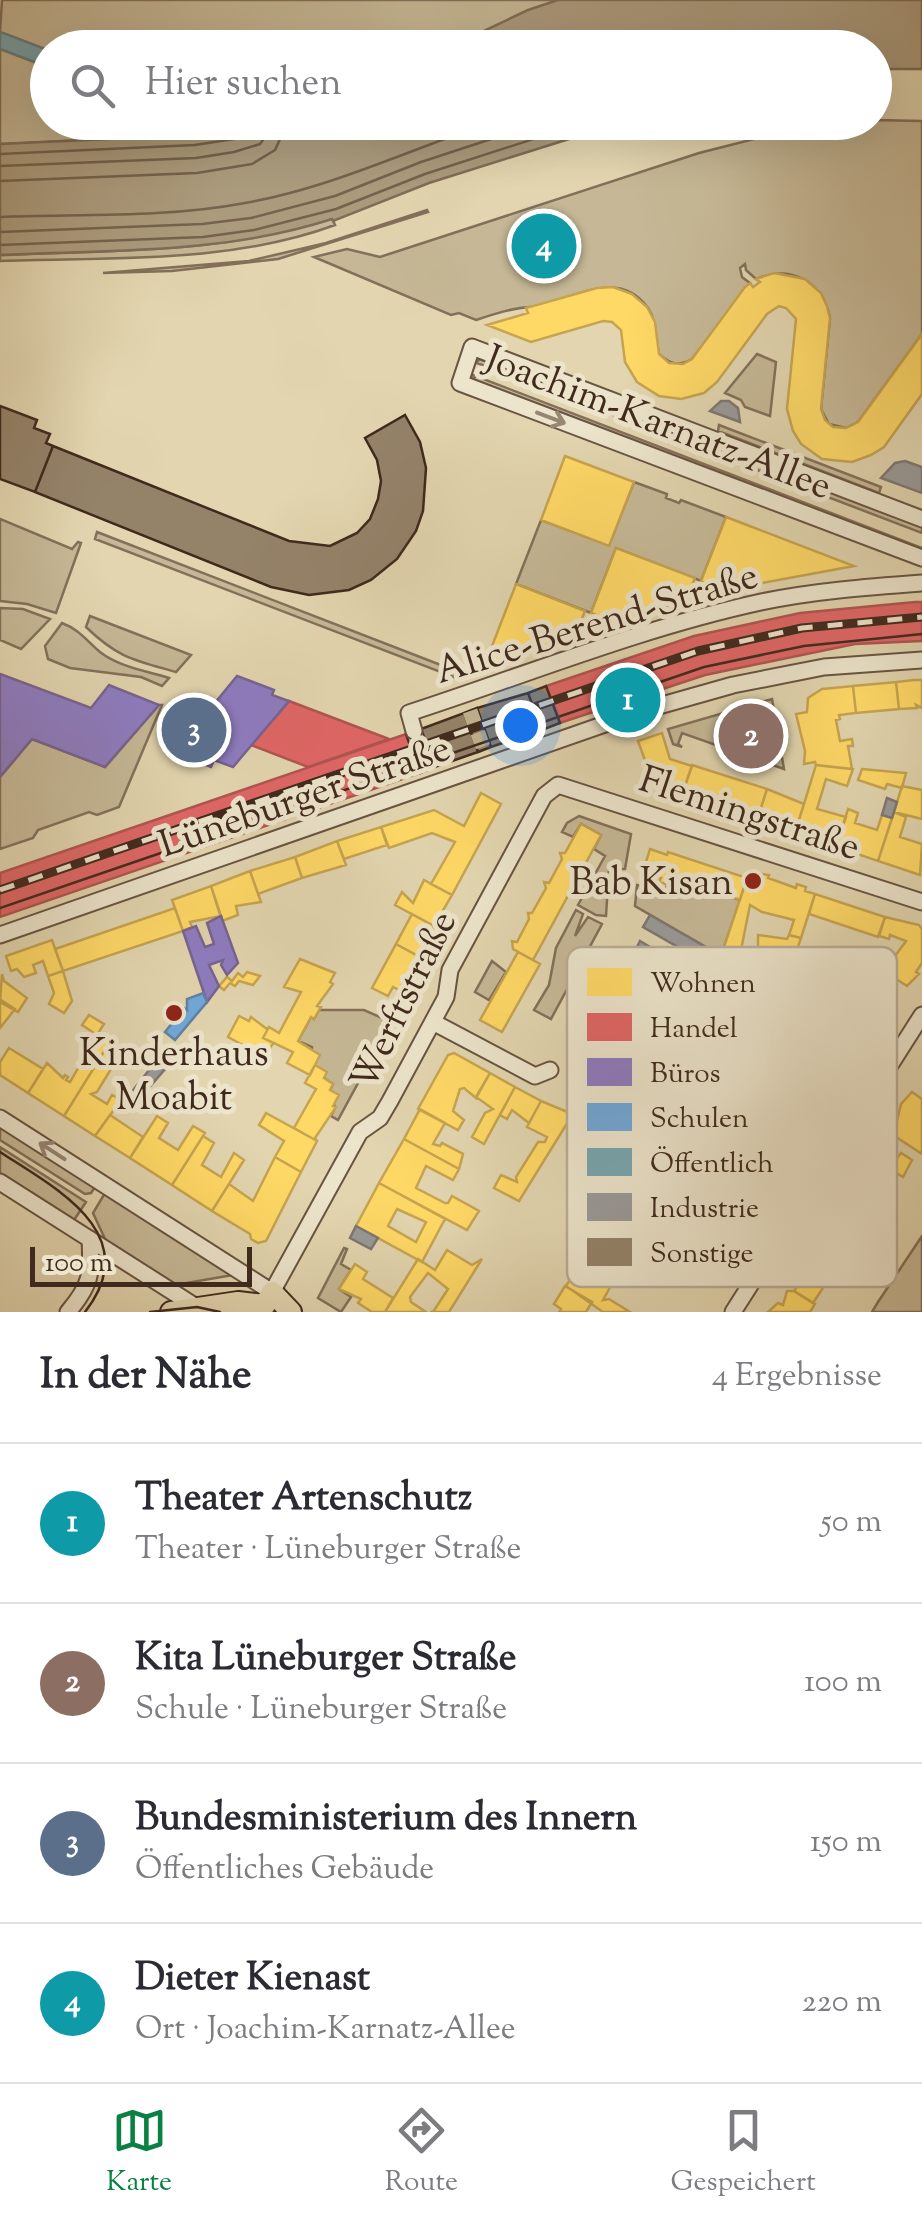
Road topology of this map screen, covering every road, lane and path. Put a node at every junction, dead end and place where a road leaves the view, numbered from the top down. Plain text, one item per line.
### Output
1 (922, 519) edge
2 (922, 558) edge
3 (922, 583) edge
4 (922, 660) edge
5 (464, 694) junction
6 (470, 711) tunnel mouth
7 (414, 731) dead end
8 (558, 785) joint
9 (922, 902) edge
10 (0, 935) edge
11 (922, 1015) edge
12 (433, 1022) junction
13 (897, 1054) edge
14 (550, 1070) dead end
15 (0, 1118) edge
16 (0, 1182) edge
17 (90, 1239) junction
18 (749, 1287) edge
19 (269, 1299) junction
20 (200, 1310) edge
21 (68, 1312) edge
22 (171, 1312) edge
23 (291, 1312) edge
24 (733, 1312) edge

1 -> 2 street, Joachim-Karnatz-Allee
3 - 5 street, Alice-Berend-Straße
4 - 10 street, Lüneburger Straße
5 - 6 street
5 - 7 street, Alice-Berend-Straße
8 - 9 street, Flemingstraße
8 - 12 street, Werftstraße
11 - 13 street
12 - 14 street
12 - 19 street, Werftstraße
19 -> 15 street
16 - 17 street
17 - 20 street
17 - 21 street
18 - 24 street
19 - 20 main road
19 - 23 main road
20 - 22 main road

